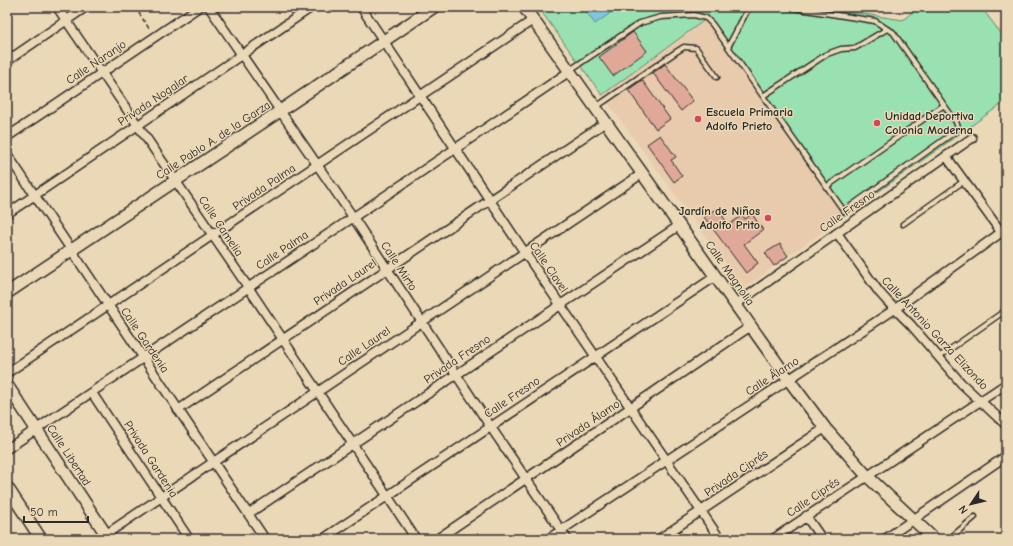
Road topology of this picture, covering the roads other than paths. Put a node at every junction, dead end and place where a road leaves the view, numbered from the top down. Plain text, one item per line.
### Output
1 (57, 7) edge
2 (86, 7) edge
3 (199, 7) edge
4 (209, 7) edge
5 (312, 7) edge
6 (361, 7) edge
7 (434, 7) edge
8 (524, 7) edge
9 (749, 7) edge
10 (787, 7) edge
11 (66, 20) junction
12 (533, 20) junction
13 (887, 29) junction
14 (384, 41) junction
15 (728, 47) junction
16 (241, 55) junction
17 (7, 61) edge
18 (570, 71) junction
19 (102, 73) junction
20 (717, 77) dead end
21 (763, 96) junction
22 (420, 97) junction
23 (944, 105) junction
24 (596, 107) junction
25 (280, 111) junction
26 (606, 122) junction
27 (137, 125) junction
28 (7, 137) edge
29 (972, 138) dead end
30 (455, 149) junction
31 (7, 154) edge
32 (946, 156) junction
33 (316, 166) junction
34 (643, 173) junction
35 (175, 180) junction
36 (964, 181) junction
37 (826, 188) junction
38 (35, 194) junction
39 (490, 201) junction
40 (7, 214) edge
41 (353, 217) junction
42 (903, 224) dead end
43 (680, 225) junction
44 (1004, 231) edge
45 (837, 233) junction
46 (213, 235) junction
47 (72, 250) junction
48 (525, 253) junction
49 (386, 269) junction
50 (716, 276) junction
51 (248, 287) junction
52 (7, 293) edge
53 (560, 304) junction
54 (736, 304) junction
55 (107, 305) junction
56 (895, 309) junction
57 (1006, 310) edge
58 (421, 322) junction
59 (752, 326) junction
60 (283, 339) junction
61 (143, 357) junction
62 (595, 357) junction
63 (938, 357) junction
64 (7, 373) edge
65 (456, 374) junction
66 (789, 380) junction
67 (1006, 384) edge
68 (7, 385) edge
69 (317, 392) junction
70 (92, 393) junction
71 (981, 401) junction
72 (630, 409) junction
73 (178, 410) junction
74 (1006, 425) edge
75 (490, 426) junction
76 (825, 428) junction
77 (37, 429) junction
78 (352, 444) junction
79 (7, 449) edge
80 (1006, 456) edge
81 (213, 461) junction
82 (665, 461) junction
83 (867, 476) junction
84 (527, 479) junction
85 (7, 487) edge
86 (387, 496) junction
87 (161, 497) junction
88 (700, 512) junction
89 (248, 514) junction
90 (806, 516) junction
91 (975, 517) dead end
92 (913, 520) junction
93 (561, 531) junction
94 (105, 537) edge
95 (42, 539) edge
96 (189, 539) edge
97 (265, 539) edge
98 (323, 539) edge
99 (416, 539) edge
100 (437, 539) edge
101 (548, 539) edge
102 (567, 539) edge
103 (659, 539) edge
104 (720, 539) edge
105 (774, 539) edge
106 (822, 539) edge
107 (885, 539) edge
108 (934, 539) edge
109 (949, 539) edge

1 - 11 street, Calle Camelia
2 - 11 street
3 - 19 street, Calle Naranjo
4 - 16 street, Calle Mirto
5 - 16 street, Privada Nogalar
6 - 14 street, Calle Clavel
7 - 14 street, Calle Pablo A. de la Garza
8 - 12 street, Calle Magnolia
9 - 15 lane
10 - 13 lane
11 - 17 street
11 - 19 street, Calle Camelia
12 - 18 street, Calle Magnolia
12 - 22 street, Privada Palma
13 - 21 lane
13 - 23 lane
14 - 22 street, Calle Clavel
14 - 25 street, Calle Pablo A. de la Garza
15 - 18 lane
15 - 21 lane
16 - 25 street, Calle Mirto
16 - 27 street, Privada Nogalar
18 - 24 street, Calle Magnolia
18 - 30 street, Calle Palma
19 - 27 street, Calle Camelia
19 - 28 street, Calle Naranjo
20 - 24 lane
21 - 37 lane
22 - 30 street, Calle Clavel
22 - 33 street, Privada Palma
23 - 37 lane
23 - 37 lane
24 - 26 street, Calle Magnolia
25 - 33 street, Calle Mirto
25 - 35 street, Calle Pablo A. de la Garza
26 - 34 street, Calle Magnolia
26 - 39 street, Privada Laurel
27 - 35 street, Calle Camelia
27 - 38 street, Privada Nogalar
29 - 32 street, Calle Fresno
30 - 39 street, Calle Clavel
30 - 41 street, Calle Palma
31 - 38 street, Calle Gardenia
32 - 36 street
32 - 45 street, Calle Fresno
33 - 41 street, Calle Mirto
33 - 46 street, Privada Palma
34 - 43 street, Calle Magnolia
34 - 48 street, Calle Laurel
35 - 46 street, Calle Camelia
35 - 47 street, Calle Pablo A. de la Garza
36 - 42 lane
36 - 44 street
38 - 40 street, Privada Nogalar
38 - 47 street, Calle Gardenia
39 - 48 street, Calle Clavel
39 - 49 street, Privada Laurel
41 - 49 street, Calle Mirto
41 - 51 street, Calle Palma
43 - 50 street, Calle Magnolia
43 - 53 street, Privada Fresno
44 - 56 street, Calle Álamo
45 - 54 street, Calle Fresno
45 - 56 street, Calle Antonio Garza Elizondo
46 - 51 street, Calle Camelia
46 - 55 street, Privada Palma
47 - 52 street, Calle Pablo A. de la Garza
47 - 55 street, Calle Gardenia
48 - 53 street, Calle Clavel
48 - 58 street, Calle Laurel
49 - 58 street, Calle Mirto
49 - 60 street, Privada Laurel
50 - 54 street, Calle Magnolia
50 - 62 street, Calle Fresno
51 - 60 street, Calle Camelia
51 - 61 street, Calle Palma
53 - 62 street, Calle Clavel
53 - 65 street, Privada Fresno
54 - 59 street, Calle Magnolia
55 - 61 street, Calle Gardenia
55 - 64 street, Privada Palma
56 - 63 street, Calle Antonio Garza Elizondo
56 - 66 street, Calle Álamo
57 - 63 lane
58 - 65 street, Calle Mirto
58 - 69 street, Calle Laurel
59 - 66 street, Calle Magnolia
59 - 72 street, Privada Álamo
60 - 69 street, Calle Camelia
60 - 73 street, Privada Laurel
61 - 70 street, Calle Palma
61 - 73 street, Calle Gardenia
62 - 72 street, Calle Clavel
62 - 75 street, Calle Fresno
63 - 71 street, Calle Antonio Garza Elizondo
65 - 75 street, Calle Mirto
65 - 78 street, Privada Fresno
66 - 76 street, Calle Magnolia
66 - 82 street, Calle Álamo
67 - 71 street, Calle Ciprés
68 - 77 street, Calle Libertad
69 - 78 street, Calle Camelia
69 - 81 street, Calle Laurel
70 - 77 street, Calle Palma
70 - 87 street, Privada Gardenia
71 - 74 street, Calle Antonio Garza Elizondo
71 - 83 street, Calle Ciprés
72 - 82 street, Calle Clavel
72 - 84 street, Privada Álamo
73 - 81 street, Calle Gardenia
75 - 84 street, Calle Mirto
75 - 86 street, Calle Fresno
76 - 83 street, Calle Magnolia
76 - 88 street, Privada Ciprés
77 - 79 street, Calle Palma
77 - 94 street, Calle Libertad
78 - 86 street, Calle Camelia
78 - 89 street, Privada Fresno
80 - 92 street
81 - 87 street, Calle Laurel
81 - 89 street, Calle Gardenia
82 - 88 street, Calle Clavel
82 - 93 street, Calle Álamo
83 - 90 street, Calle Ciprés
83 - 92 street, Calle Magnolia
84 - 93 street, Calle Mirto
84 - 100 street, Privada Álamo
85 - 95 street
86 - 98 street, Calle Fresno
86 - 99 street, Calle Camelia
87 - 94 street, Calle Laurel
87 - 96 street, Privada Gardenia
88 - 103 street, Privada Ciprés
88 - 104 street, Calle Clavel
89 - 97 street, Calle Gardenia
90 - 105 street, Calle Ciprés
90 - 106 street
91 - 109 lane
92 - 107 street
92 - 108 street, Calle Magnolia
93 - 101 street, Calle Álamo
93 - 102 street, Calle Mirto

